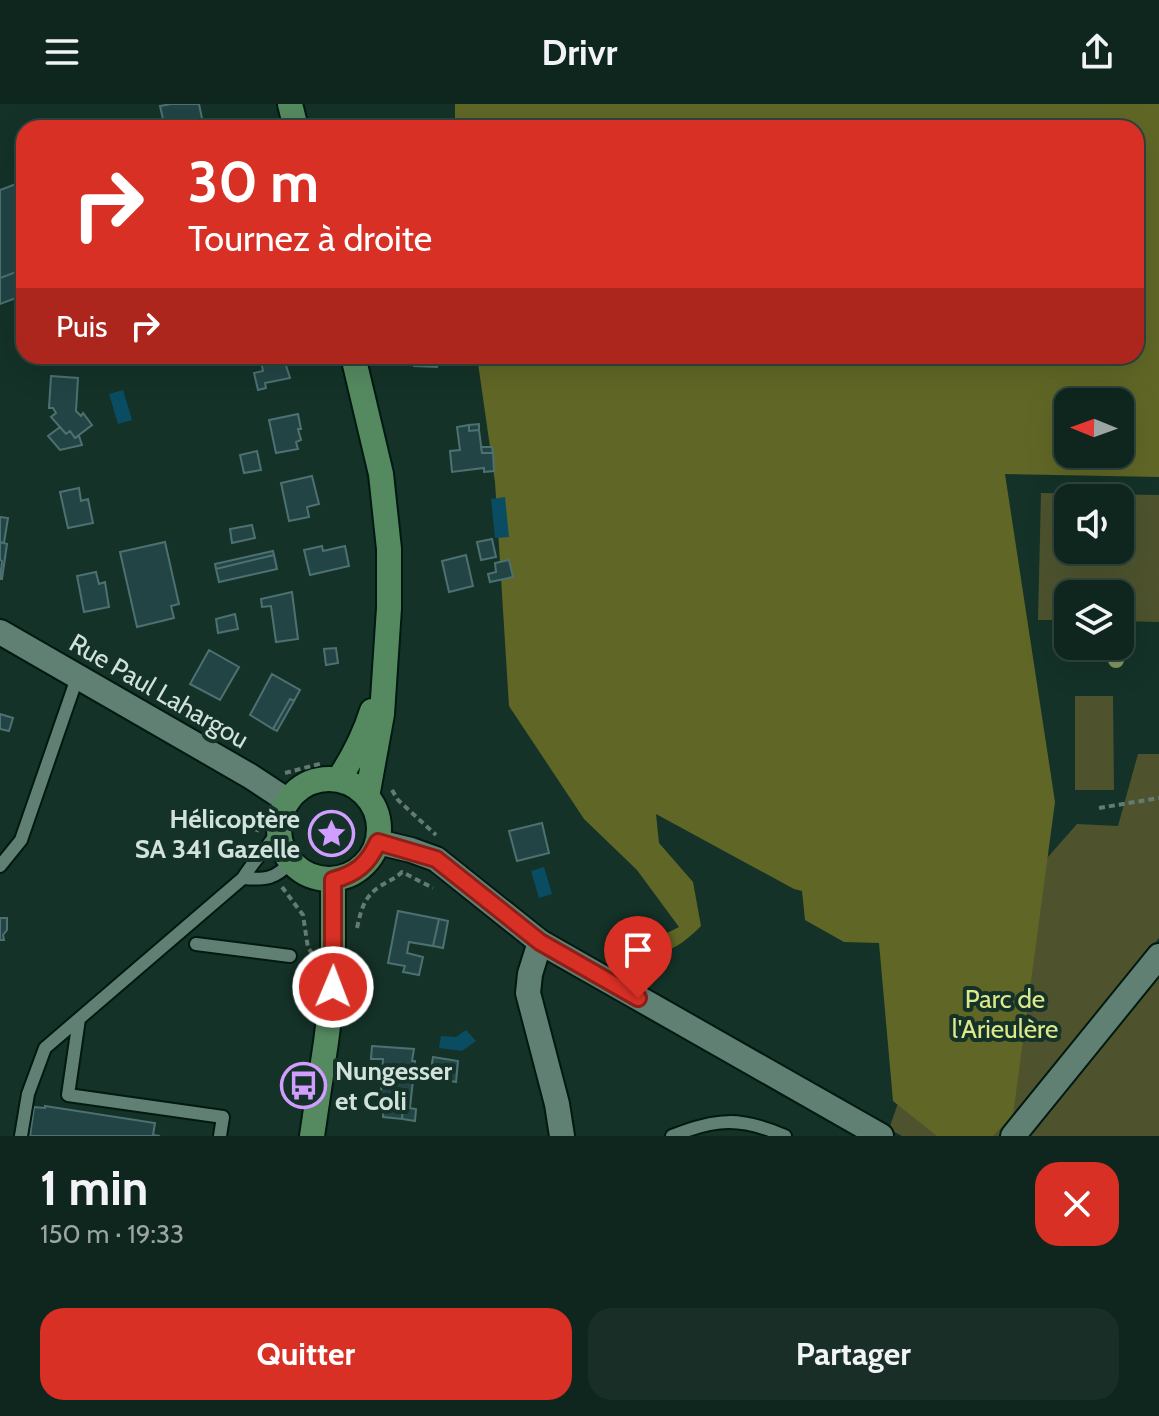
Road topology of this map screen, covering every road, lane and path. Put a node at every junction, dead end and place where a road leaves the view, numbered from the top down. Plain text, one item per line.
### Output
1 (355, 364) edge
2 (0, 632) edge
3 (384, 670) junction
4 (77, 678) junction
5 (334, 770) junction
6 (281, 774) dead end
7 (391, 788) dead end
8 (367, 797) junction
9 (1159, 798) edge
10 (288, 801) junction
11 (263, 808) dead end
12 (1099, 808) dead end
13 (279, 830) junction
14 (378, 842) junction
15 (445, 843) dead end
16 (260, 855) junction
17 (0, 866) edge
18 (281, 870) junction
19 (243, 878) junction
20 (333, 880) junction
21 (434, 888) dead end
22 (354, 937) dead end
23 (196, 944) dead end
24 (550, 948) junction
25 (290, 956) dead end
26 (1159, 956) edge
27 (333, 987) junction
28 (79, 1019) junction
29 (21, 1136) edge
30 (220, 1136) edge
31 (312, 1136) edge
32 (562, 1136) edge
33 (672, 1136) edge
34 (785, 1136) edge
35 (881, 1136) edge
36 (1013, 1136) edge

1 - 3 main road
2 - 4 street, Rue Paul Lahargou
3 - 5 main road
3 - 8 main road
4 - 10 street, Rue Paul Lahargou
4 - 17 lane
5 - 6 path
5 - 8 main road
5 - 10 main road
7 - 15 path
8 - 14 main road
9 - 12 path
10 - 13 main road
11 - 16 path
13 - 16 lane
13 - 18 main road
14 - 20 main road
14 - 24 street
16 - 19 lane
18 - 19 lane
18 - 20 main road
18 - 27 path
19 - 28 lane
20 - 27 main road
21 - 22 path
23 - 25 lane
24 - 32 street
24 - 35 street
26 - 36 street
27 - 31 main road
28 - 29 lane
28 - 30 lane
33 - 34 lane

